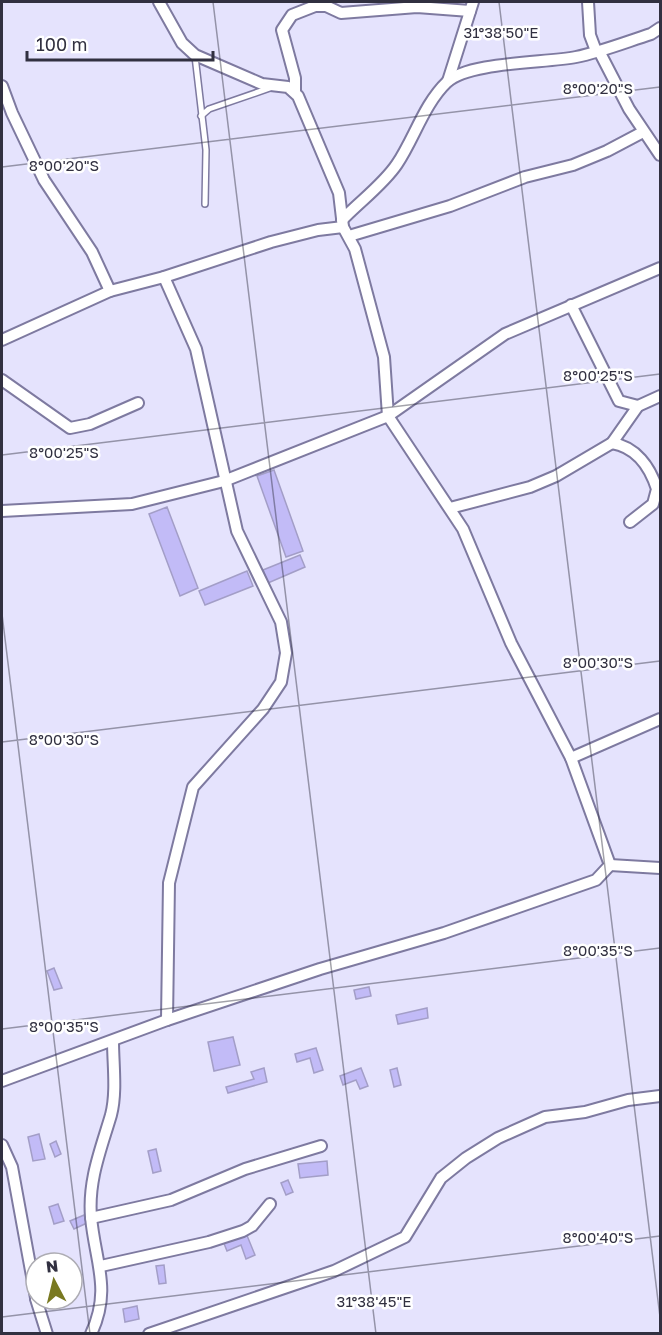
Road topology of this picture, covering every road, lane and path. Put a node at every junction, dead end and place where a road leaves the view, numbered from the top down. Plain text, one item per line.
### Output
1 (159, 2) edge
2 (588, 2) edge
3 (472, 6) edge
4 (660, 28) edge
5 (598, 51) junction
6 (195, 55) junction
7 (448, 81) junction
8 (2, 86) edge
9 (274, 86) junction
10 (295, 91) junction
11 (7, 116) edge
12 (201, 116) junction
13 (643, 132) junction
14 (660, 155) edge
15 (205, 204) dead end
16 (345, 228) junction
17 (660, 268) edge
18 (164, 277) junction
19 (110, 291) junction
20 (571, 305) junction
21 (2, 340) edge
22 (2, 380) edge
23 (660, 396) edge
24 (138, 403) dead end
25 (638, 406) junction
26 (388, 416) junction
27 (612, 443) junction
28 (224, 482) junction
29 (658, 486) edge
30 (660, 506) edge
31 (450, 508) junction
32 (2, 511) edge
33 (644, 514) junction
34 (630, 522) dead end
35 (660, 719) edge
36 (571, 758) junction
37 (610, 865) junction
38 (658, 871) edge
39 (167, 1020) junction
40 (114, 1041) junction
41 (2, 1081) edge
42 (660, 1096) edge
43 (2, 1145) edge
44 (321, 1146) dead end
45 (270, 1204) dead end
46 (91, 1218) junction
47 (27, 1251) edge
48 (101, 1266) junction
49 (39, 1311) edge
50 (46, 1334) edge
51 (91, 1334) edge
52 (149, 1334) edge

1 - 6 street
2 - 5 street
3 - 7 street
3 - 10 street
4 - 5 street
5 - 7 street
5 - 13 street
6 - 9 street
6 - 12 lane
7 - 16 street
8 - 11 street
9 - 10 street
9 - 12 lane
10 - 16 street
11 - 19 street
12 - 15 lane
13 - 14 street
13 - 16 street
16 - 18 street
16 - 26 street
17 - 20 street
18 - 19 street
18 - 28 street
19 - 21 street
20 - 25 street
20 - 26 street
22 - 24 street
23 - 25 street
25 - 27 street
26 - 28 street
26 - 31 street
27 - 29 street
27 - 31 street
28 - 32 street
28 - 39 street
29 - 33 street
30 - 33 street
31 - 36 street
33 - 34 street
35 - 36 street
36 - 37 street
37 - 38 street
37 - 39 street
39 - 40 street
40 - 41 street
40 - 46 street
42 - 52 street
43 - 47 street
44 - 46 street
45 - 48 street
46 - 48 street
48 - 51 street
49 - 50 street

